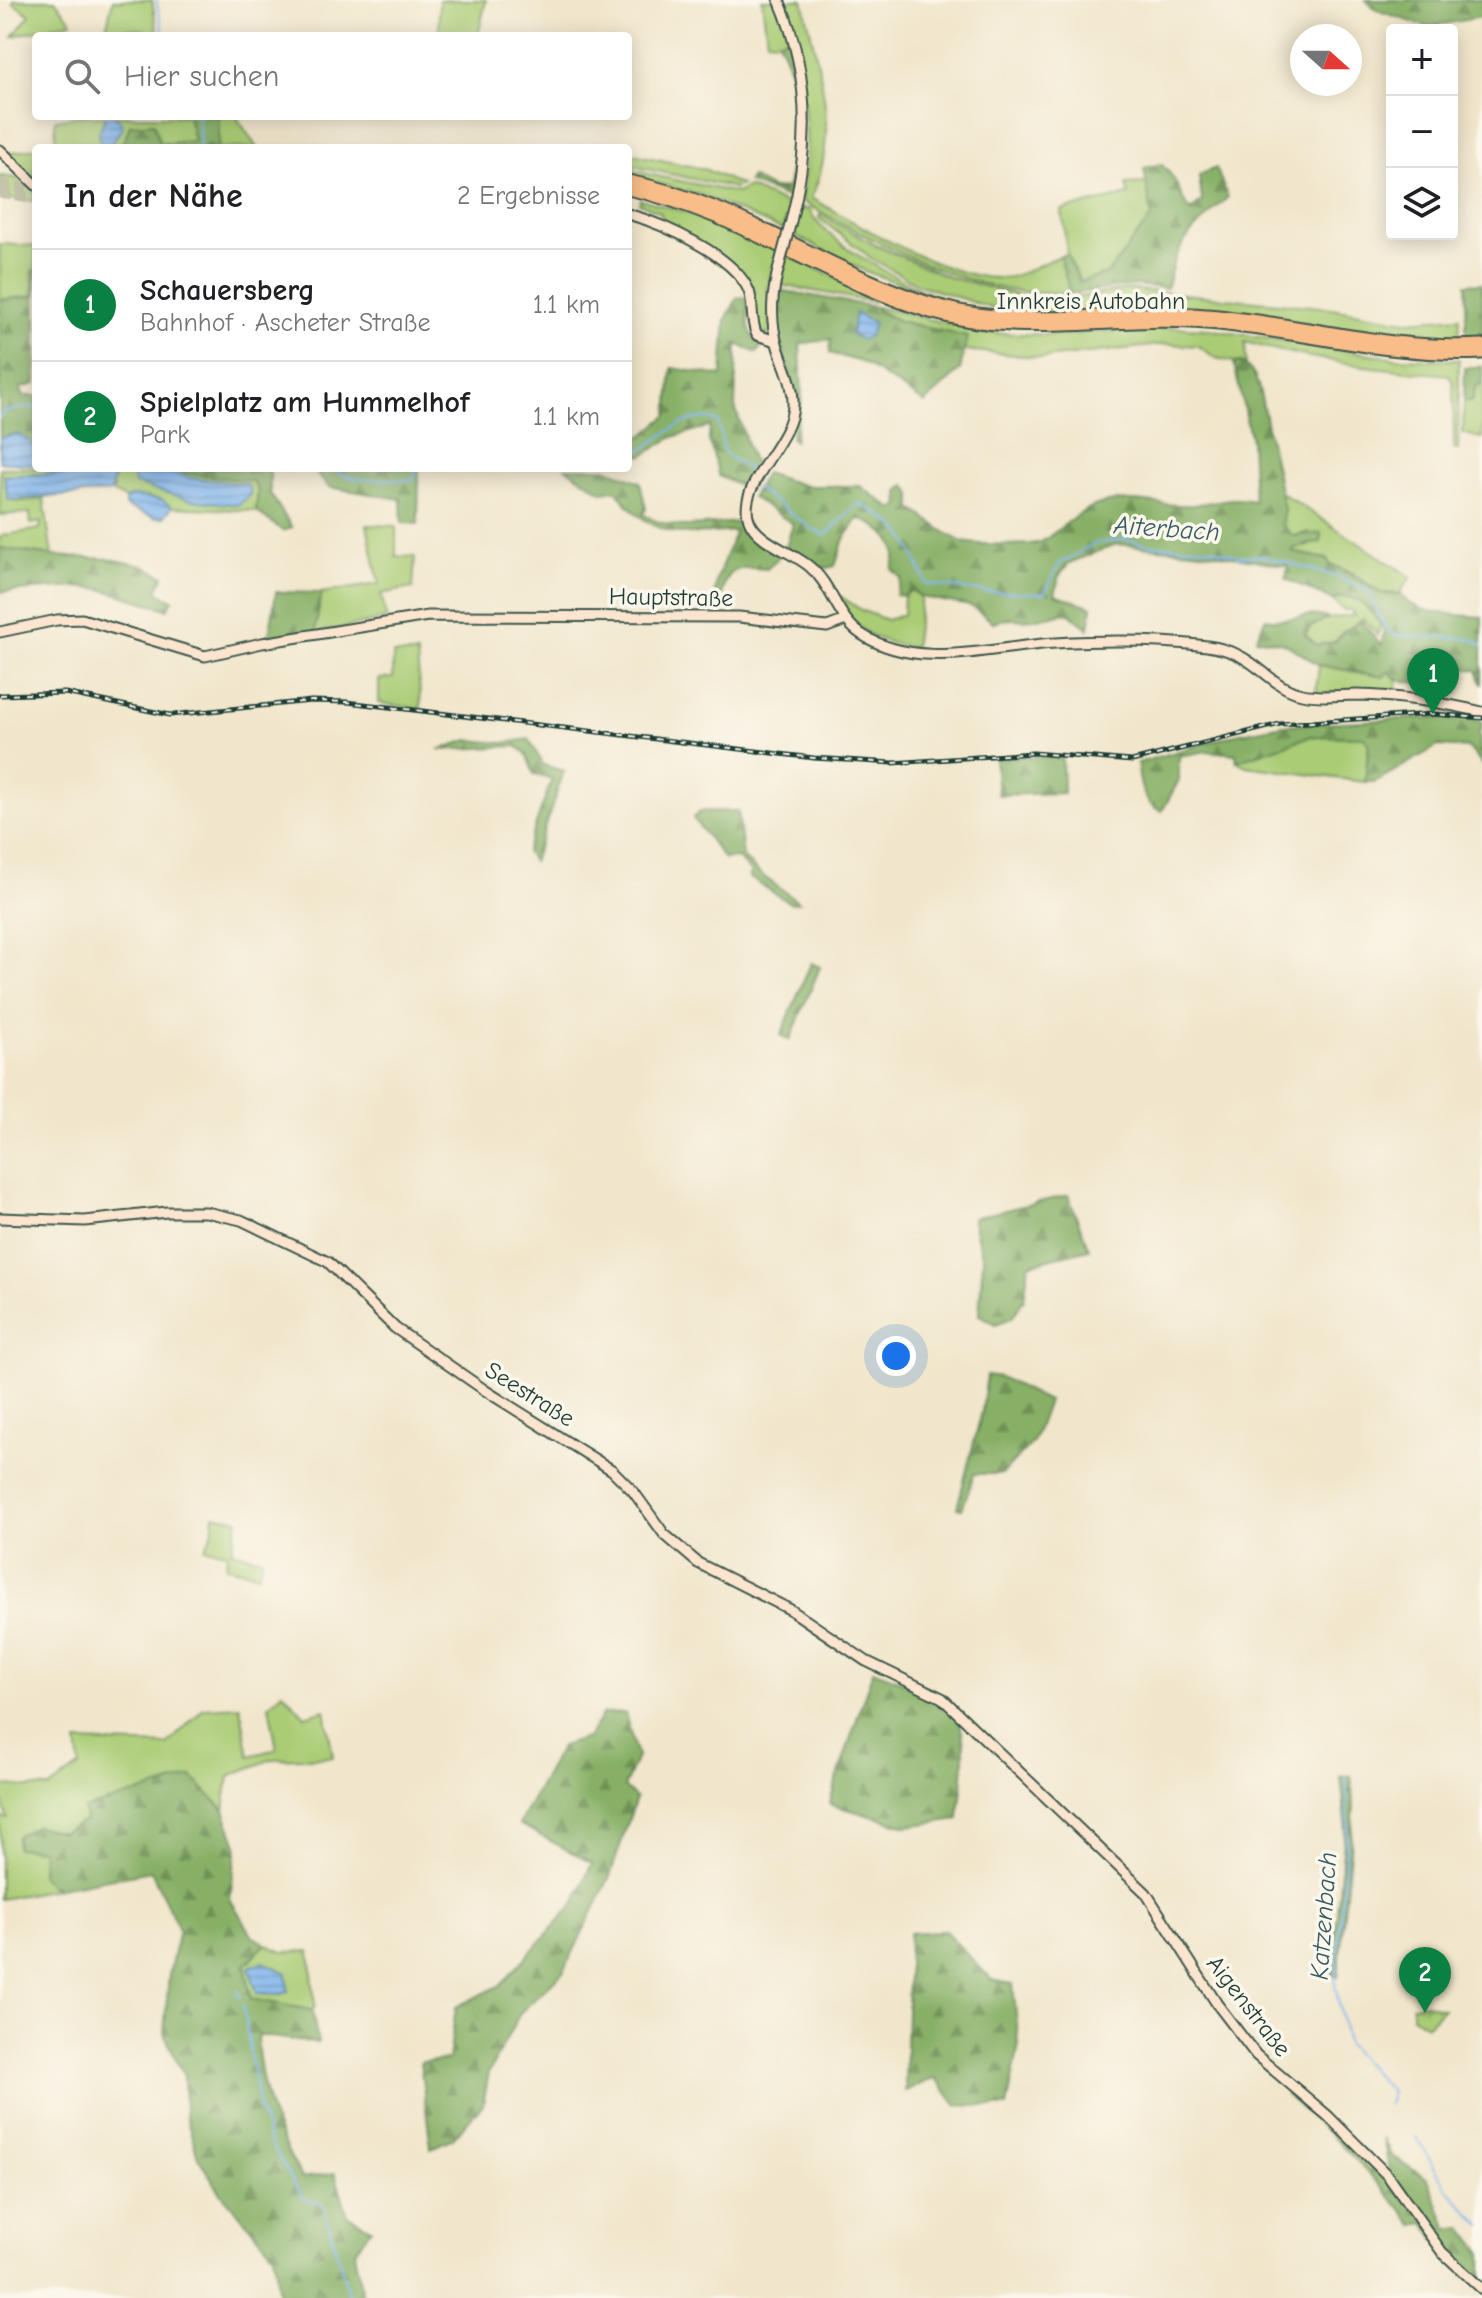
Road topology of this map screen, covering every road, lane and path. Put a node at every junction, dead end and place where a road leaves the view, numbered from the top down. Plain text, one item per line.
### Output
1 (779, 0) edge
2 (0, 150) edge
3 (32, 181) edge
4 (632, 182) edge
5 (632, 190) edge
6 (632, 215) edge
7 (776, 341) junction
8 (1482, 345) edge
9 (1482, 353) edge
10 (846, 620) junction
11 (0, 632) edge
12 (1482, 712) edge
13 (0, 1218) edge
14 (990, 1743) joint
15 (1482, 2289) edge

1 - 7 street, bridge
2 - 3 street
4 - 8 highway, Innkreis Autobahn
5 - 9 highway, Innkreis Autobahn
6 - 7 street
7 - 10 street
10 - 11 street, Hauptstraße
10 - 12 street
13 - 14 street, Seestraße
14 - 15 street, Aigenstraße

